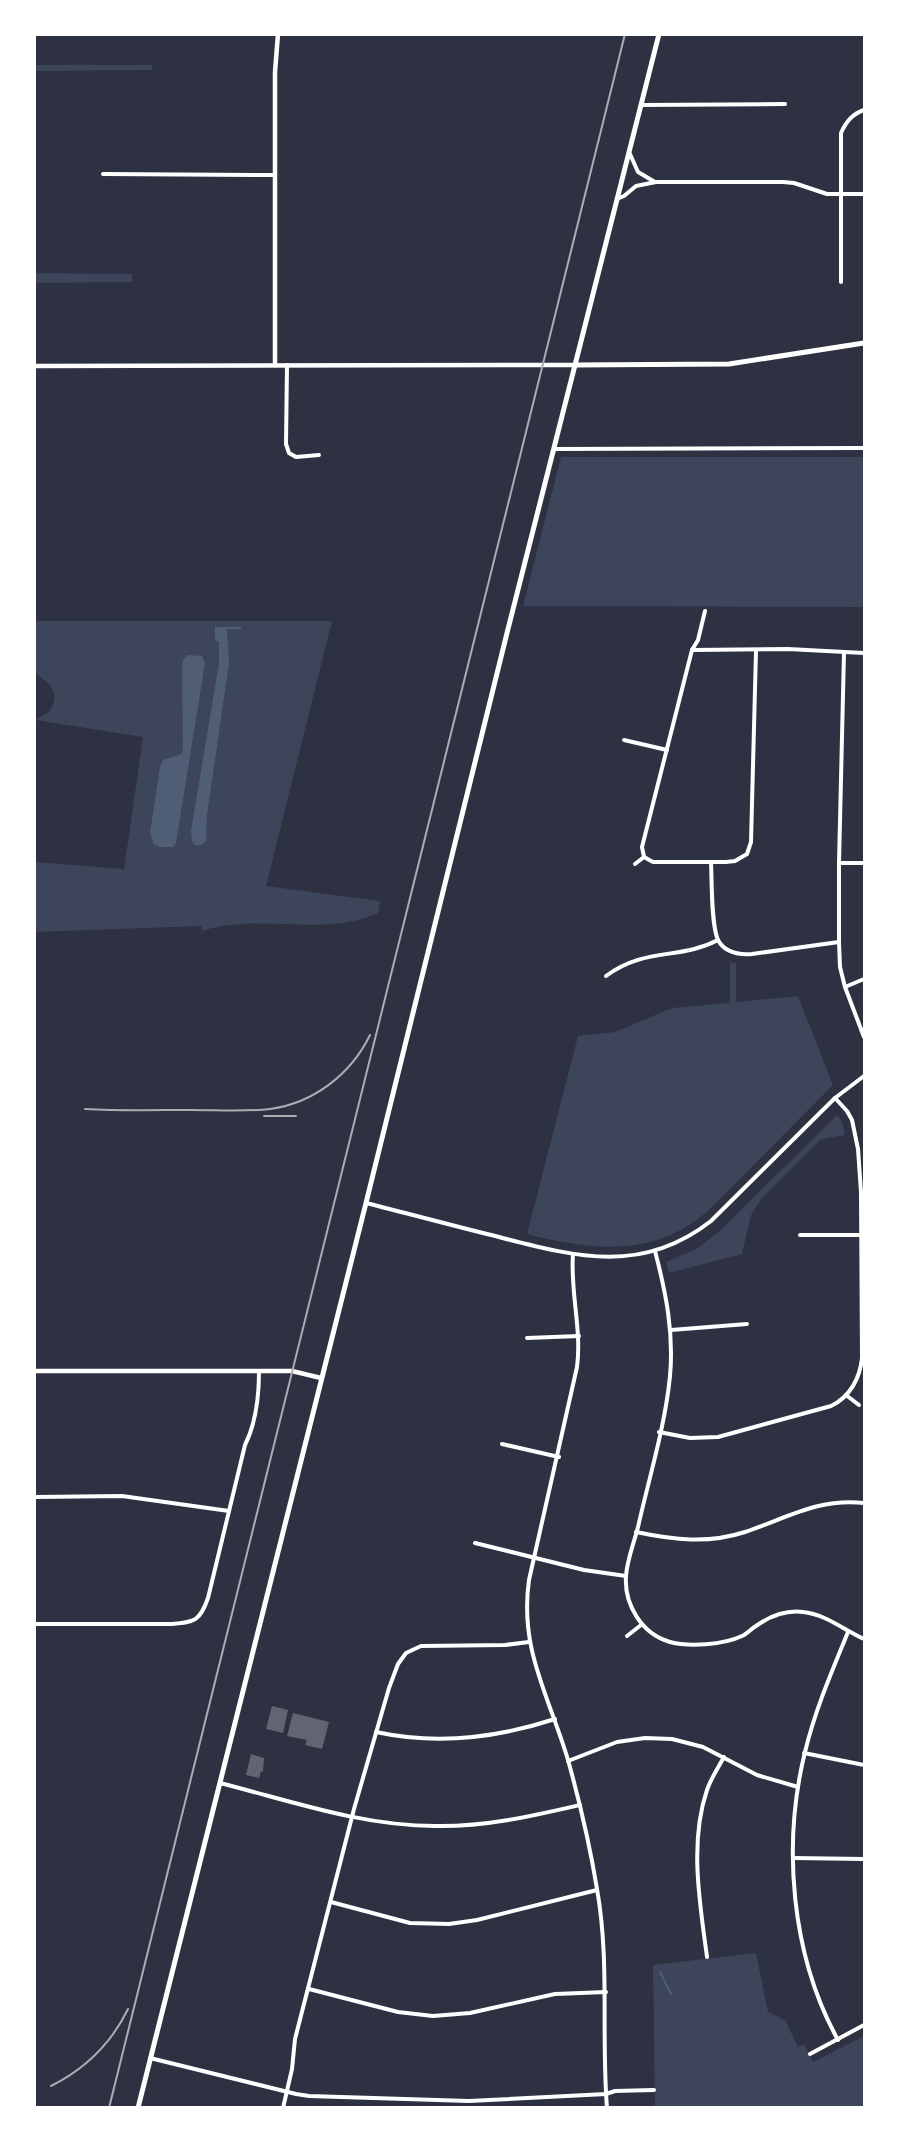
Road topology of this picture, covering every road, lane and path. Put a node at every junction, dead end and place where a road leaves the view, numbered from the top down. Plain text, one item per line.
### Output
1 (278, 34) edge
2 (659, 34) edge
3 (786, 104) dead end
4 (640, 105) junction
5 (864, 110) edge
6 (629, 151) junction
7 (103, 174) dead end
8 (275, 175) junction
9 (656, 182) junction
10 (841, 194) junction
11 (864, 194) edge
12 (617, 199) junction
13 (842, 282) dead end
14 (864, 343) edge
15 (275, 365) junction
16 (287, 365) junction
17 (575, 365) junction
18 (34, 366) edge
19 (864, 448) edge
20 (554, 449) junction
21 (319, 455) dead end
22 (705, 611) dead end
23 (692, 650) junction
24 (756, 651) junction
25 (844, 653) junction
26 (864, 653) edge
27 (624, 740) dead end
28 (667, 750) junction
29 (644, 857) junction
30 (711, 862) junction
31 (838, 863) junction
32 (864, 863) edge
33 (635, 864) dead end
34 (718, 940) junction
35 (838, 942) junction
36 (606, 976) dead end
37 (864, 979) edge
38 (845, 987) junction
39 (864, 1037) edge
40 (864, 1076) edge
41 (835, 1098) junction
42 (366, 1203) junction
43 (800, 1235) dead end
44 (861, 1235) junction
45 (655, 1251) junction
46 (573, 1254) junction
47 (747, 1324) dead end
48 (863, 1327) edge
49 (670, 1330) junction
50 (579, 1336) junction
51 (527, 1338) dead end
52 (34, 1371) edge
53 (259, 1371) junction
54 (321, 1378) junction
55 (846, 1395) junction
56 (858, 1405) dead end
57 (659, 1432) junction
58 (502, 1444) dead end
59 (559, 1457) junction
60 (34, 1497) edge
61 (864, 1503) edge
62 (228, 1512) junction
63 (636, 1532) junction
64 (475, 1544) dead end
65 (535, 1558) junction
66 (626, 1576) junction
67 (34, 1624) edge
68 (641, 1625) junction
69 (848, 1632) junction
70 (627, 1636) dead end
71 (864, 1639) edge
72 (529, 1642) junction
73 (555, 1719) junction
74 (376, 1732) junction
75 (804, 1753) junction
76 (724, 1757) junction
77 (568, 1761) junction
78 (864, 1765) edge
79 (220, 1783) junction
80 (798, 1787) junction
81 (580, 1805) junction
82 (352, 1817) junction
83 (793, 1858) junction
84 (864, 1859) edge
85 (597, 1890) junction
86 (331, 1902) junction
87 (707, 1957) dead end
88 (309, 1989) junction
89 (606, 1992) junction
90 (864, 2025) edge
91 (838, 2040) junction
92 (810, 2054) dead end
93 (150, 2058) junction
94 (654, 2090) dead end
95 (286, 2091) junction
96 (606, 2094) junction
97 (138, 2108) edge
98 (283, 2108) edge
99 (607, 2108) edge

1 - 8 street
2 - 4 main road
3 - 4 street
4 - 6 main road
5 - 10 street
6 - 9 street
6 - 12 main road
7 - 8 street
8 - 15 street
9 - 10 street
9 - 12 street
10 - 11 street
10 - 13 street
12 - 17 main road
14 - 17 main road
15 - 16 street
15 - 18 street
16 - 17 street
16 - 21 street
17 - 20 main road
19 - 20 street
20 - 42 main road
22 - 23 street
23 - 24 street
23 - 28 street
24 - 25 street
24 - 30 street
25 - 26 street
25 - 31 street
27 - 28 street
28 - 29 street
29 - 30 street
29 - 33 street
30 - 34 street
31 - 32 street
31 - 35 street
34 - 35 street
34 - 36 street
35 - 38 street
37 - 38 street
38 - 39 street
40 - 41 street
41 - 44 street
41 - 45 street
42 - 46 street
42 - 54 main road
43 - 44 street
44 - 48 street
45 - 46 street
45 - 49 street
46 - 50 street
47 - 49 street
48 - 55 street
49 - 57 street
50 - 51 street
50 - 59 street
52 - 53 street
53 - 54 street
53 - 62 street
54 - 79 main road
55 - 56 street
55 - 57 street
57 - 63 street
58 - 59 street
59 - 65 street
60 - 62 street
61 - 63 street
62 - 67 street
63 - 66 street
64 - 65 street
65 - 66 street
65 - 72 street
66 - 68 street
68 - 69 street
68 - 70 street
69 - 71 street
69 - 75 street
72 - 73 street
72 - 74 street
73 - 74 street
73 - 77 street
74 - 82 street
75 - 78 street
75 - 80 street
76 - 77 street
76 - 80 street
76 - 87 street
77 - 81 street
79 - 82 street
79 - 93 main road
80 - 83 street
81 - 82 street
81 - 85 street
82 - 86 street
83 - 84 street
83 - 91 street
85 - 86 street
85 - 89 street
86 - 88 street
88 - 89 street
88 - 95 street
89 - 96 street
90 - 91 street
91 - 92 street
93 - 95 street
93 - 97 main road
94 - 96 street
95 - 96 street
95 - 98 street
96 - 99 street

